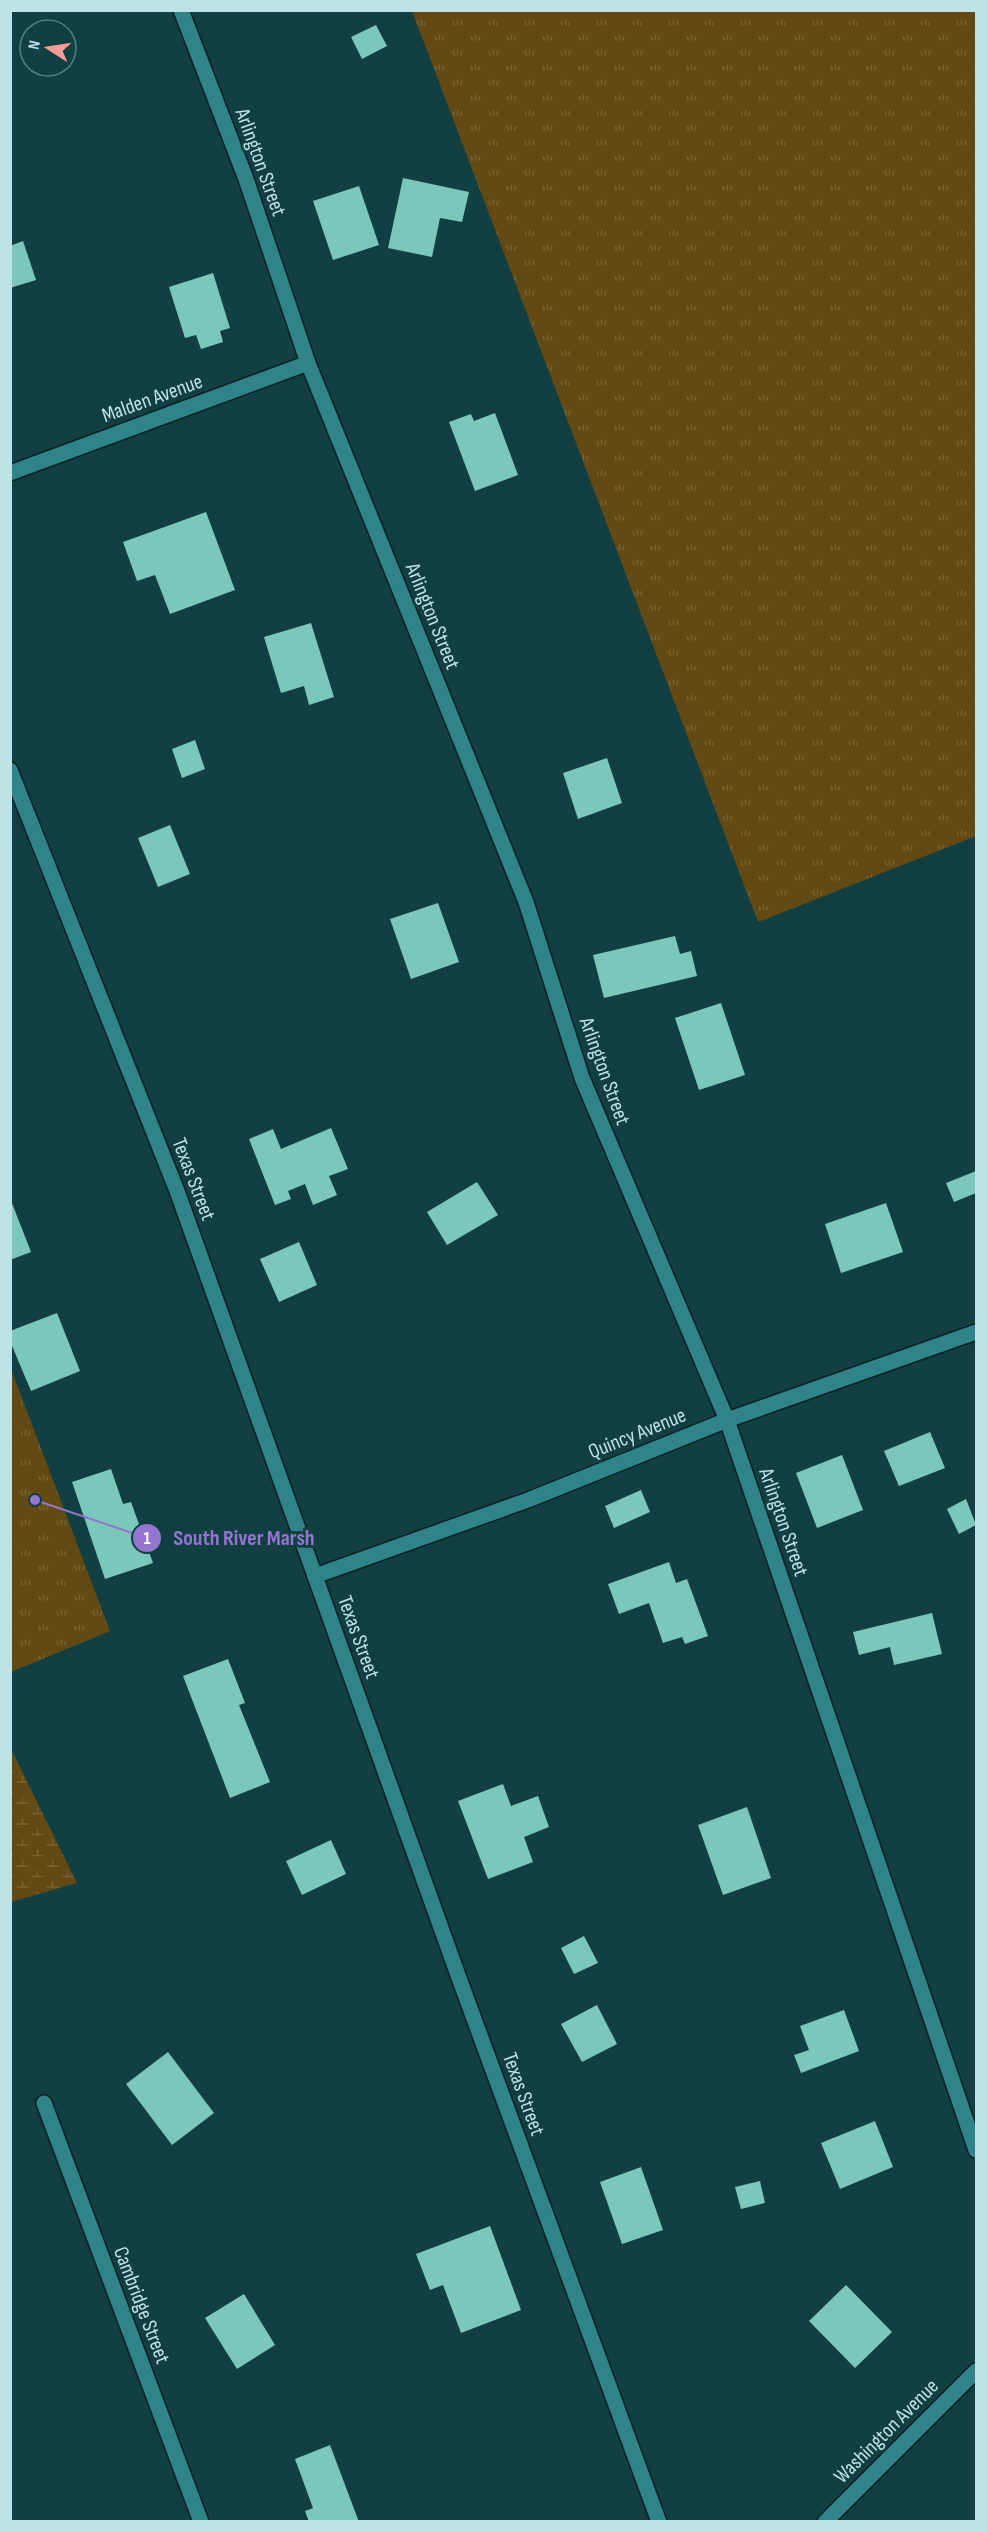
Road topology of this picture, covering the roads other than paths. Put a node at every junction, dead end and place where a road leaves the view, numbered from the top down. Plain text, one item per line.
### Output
1 (182, 10) edge
2 (308, 363) junction
3 (10, 473) edge
4 (10, 770) edge
5 (976, 1332) edge
6 (727, 1420) junction
7 (315, 1576) junction
8 (44, 2103) dead end
9 (976, 2150) edge
10 (976, 2371) edge
11 (201, 2522) edge
12 (658, 2522) edge
13 (825, 2522) edge

1 - 2 street, Arlington Street
2 - 3 street, Malden Avenue
2 - 6 street, Arlington Street
4 - 7 street, Texas Street
5 - 6 street, Quincy Avenue
6 - 7 street, Quincy Avenue
6 - 9 street, Arlington Street
7 - 12 street, Texas Street
8 - 11 street, Cambridge Street
10 - 13 street, Washington Avenue

